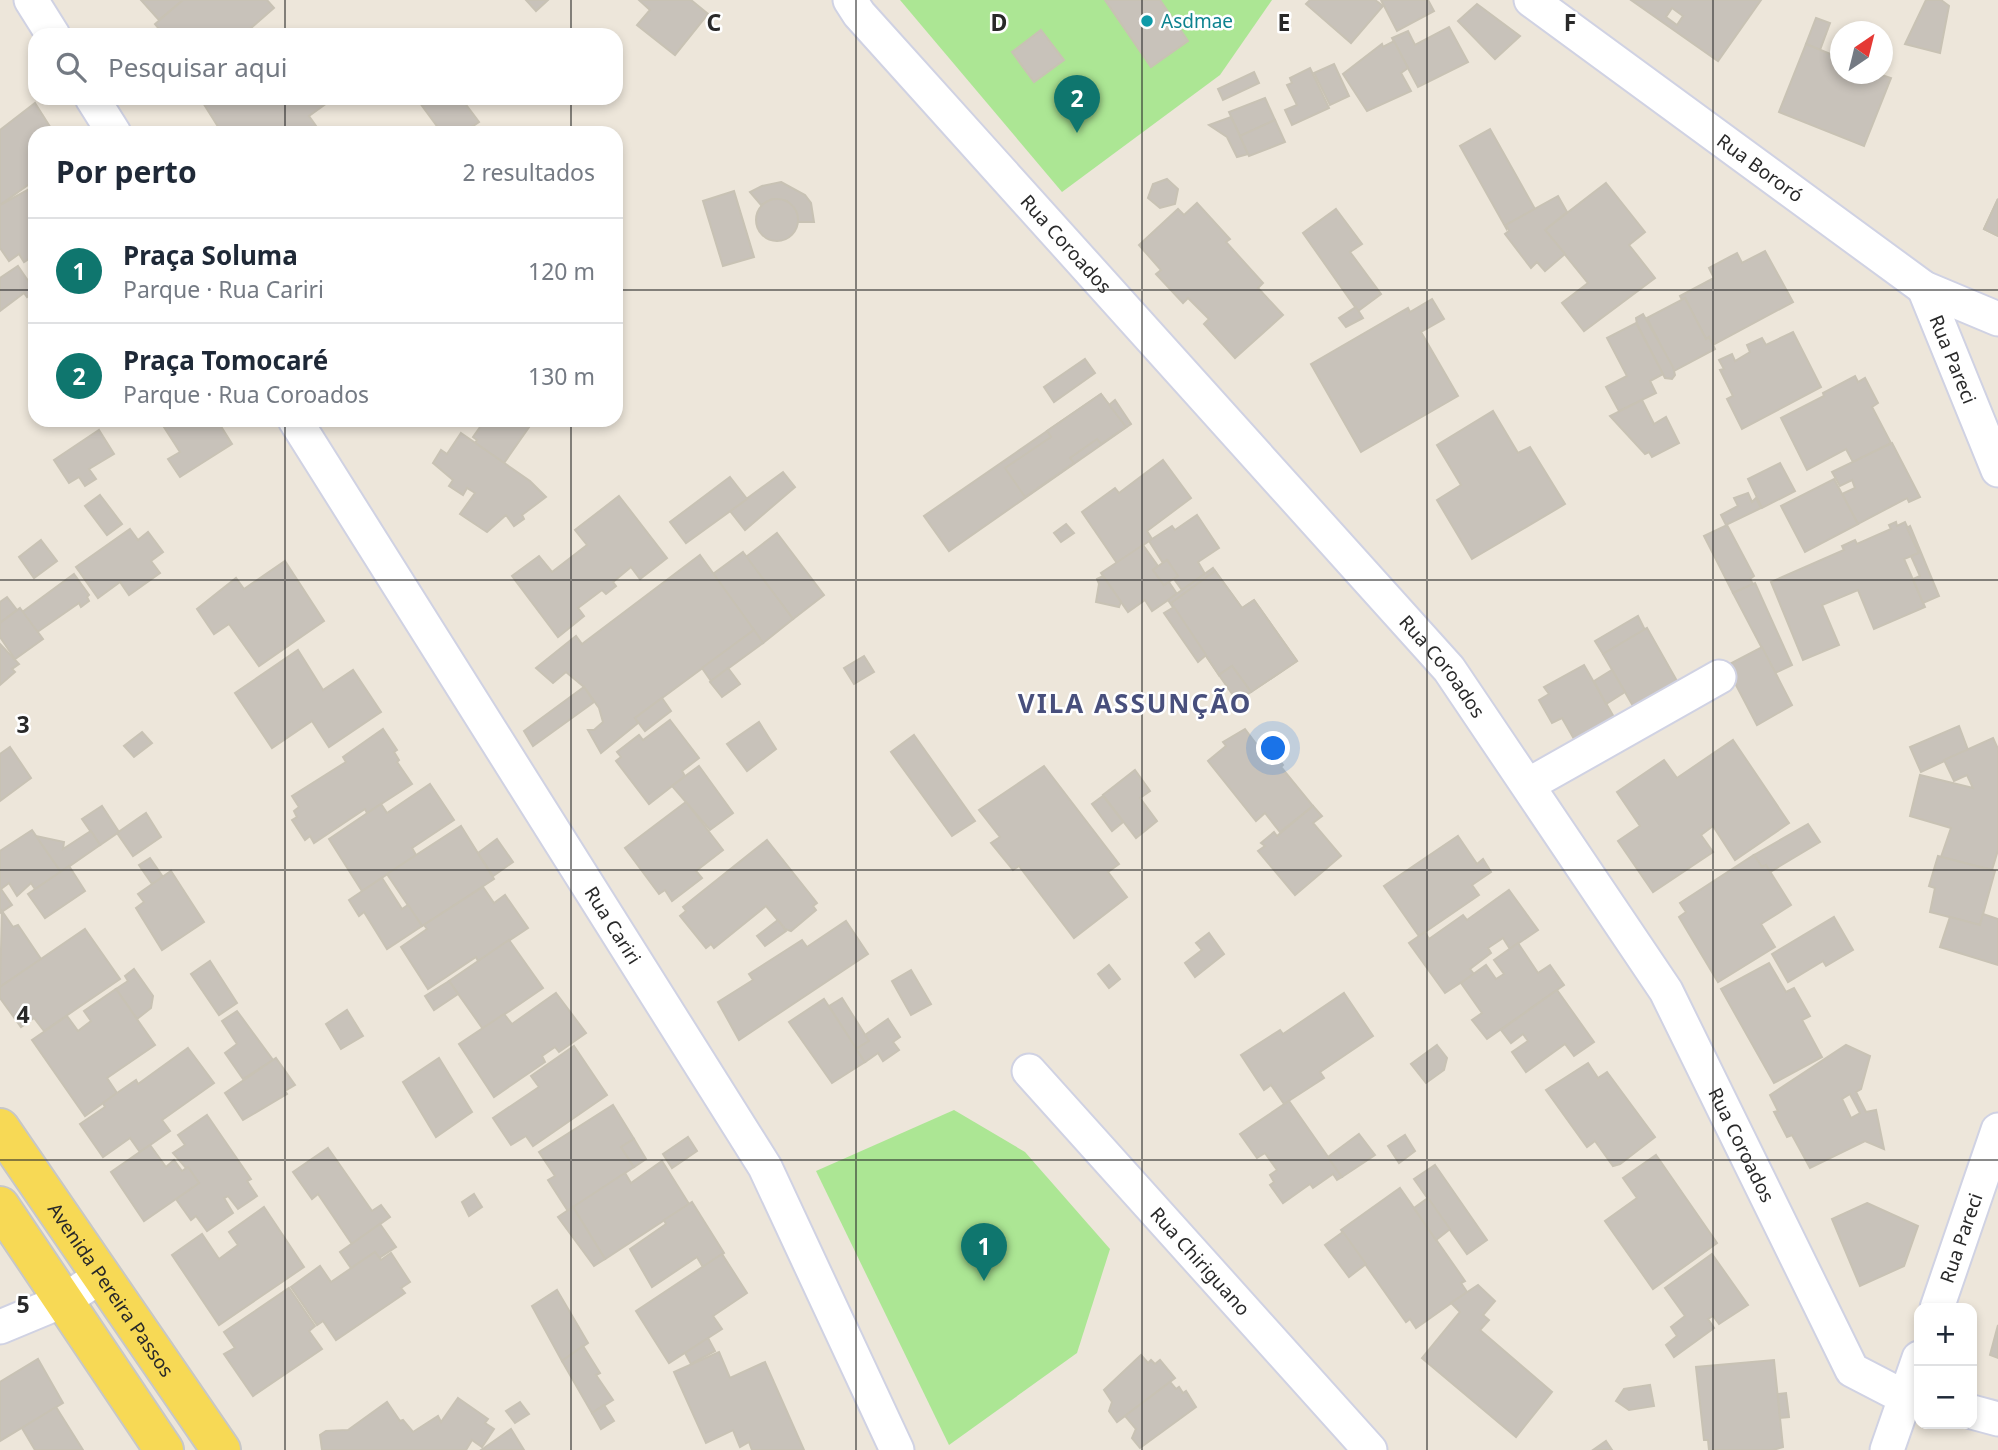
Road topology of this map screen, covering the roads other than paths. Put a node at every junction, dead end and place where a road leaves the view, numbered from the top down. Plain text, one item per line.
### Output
1 (31, 0) edge
2 (850, 0) edge
3 (1531, 0) edge
4 (49, 28) edge
5 (96, 105) edge
6 (110, 126) edge
7 (1924, 288) junction
8 (1998, 319) edge
9 (299, 427) edge
10 (1998, 470) edge
11 (1719, 677) dead end
12 (1528, 785) junction
13 (1029, 1071) dead end
14 (0, 1128) edge
15 (1998, 1130) edge
16 (0, 1206) edge
17 (101, 1276) junction
18 (65, 1300) junction
19 (1939, 1303) edge
20 (0, 1327) edge
21 (1918, 1366) edge
22 (1912, 1399) edge
23 (1977, 1413) edge
24 (1998, 1419) edge
25 (164, 1450) edge
26 (221, 1450) edge
27 (897, 1450) edge
28 (1370, 1450) edge
29 (1887, 1450) edge

1 - 4 street
2 - 12 street, Rua Coroados
3 - 7 street, Rua Bororó
5 - 6 street
7 - 8 street, Rua Bororó
7 - 10 street, Rua Pareci
9 - 27 street, Rua Cariri
11 - 12 street
12 - 22 street, Rua Coroados
13 - 28 street, Rua Chiriguano
14 - 17 main road, Avenida Pereira Passos
15 - 19 street, Rua Pareci
16 - 18 main road
17 - 18 street
17 - 26 main road, Avenida Pereira Passos
18 - 20 street
18 - 25 main road
21 - 22 street
22 - 29 street
23 - 24 street

